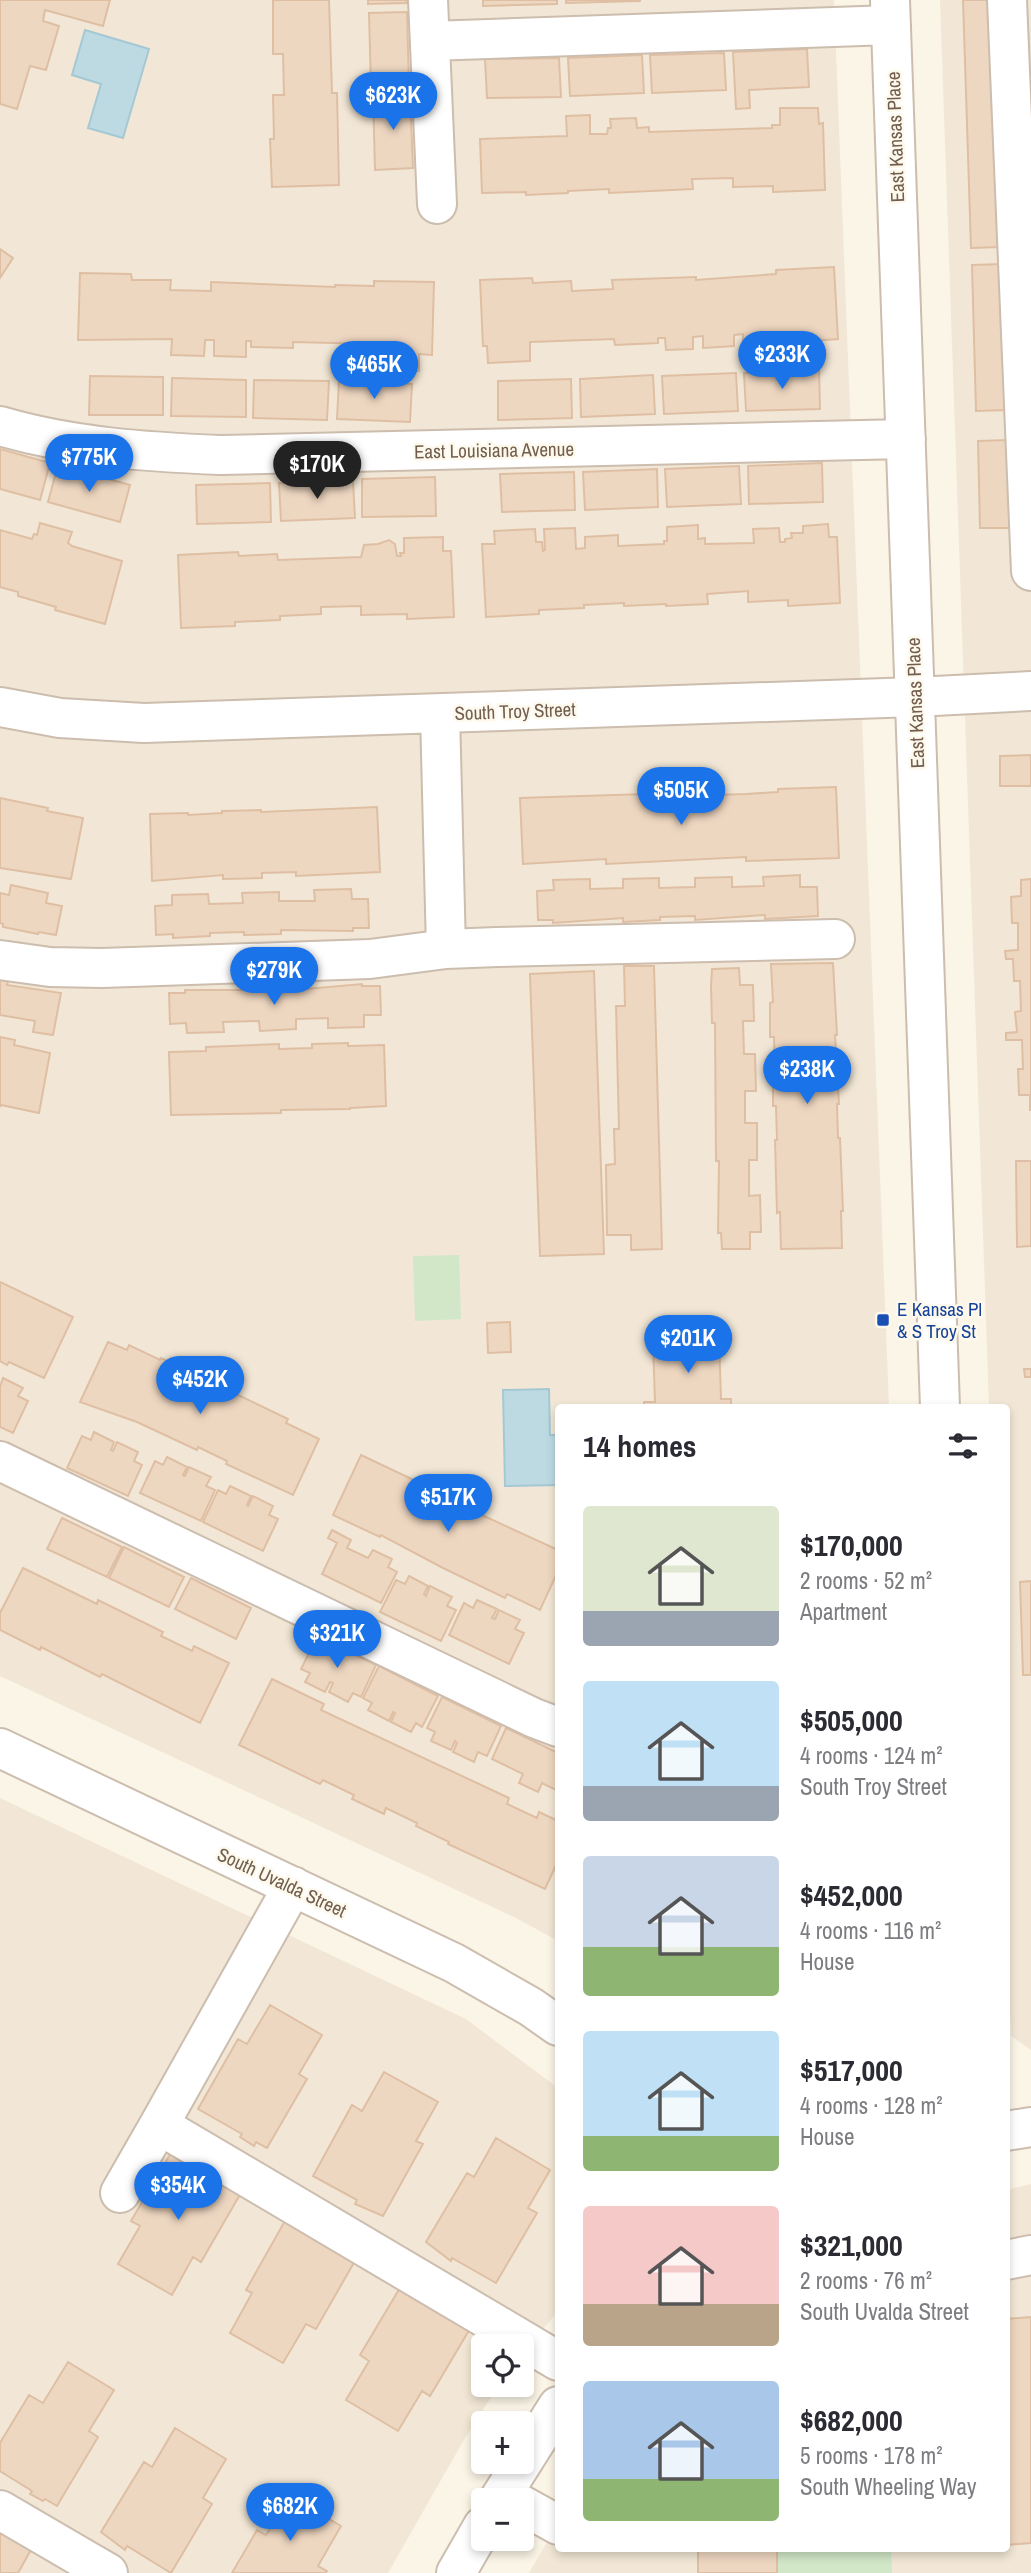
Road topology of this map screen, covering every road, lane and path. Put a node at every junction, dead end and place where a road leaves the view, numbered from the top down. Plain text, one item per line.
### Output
1 (428, 0) edge
2 (1007, 0) edge
3 (890, 12) edge
4 (430, 41) junction
5 (437, 204) dead end
6 (0, 426) edge
7 (906, 439) junction
8 (1031, 570) edge
9 (1031, 691) edge
10 (915, 697) junction
11 (0, 707) edge
12 (440, 714) junction
13 (835, 939) dead end
14 (446, 949) junction
15 (0, 960) edge
16 (940, 1404) edge
17 (0, 1461) edge
18 (555, 1726) edge
19 (0, 1748) edge
20 (293, 1886) junction
21 (555, 2024) edge
22 (159, 2125) junction
23 (1031, 2127) edge
24 (1010, 2130) edge
25 (120, 2193) dead end
26 (1031, 2255) edge
27 (1010, 2259) edge
28 (555, 2359) edge
29 (555, 2412) edge
30 (513, 2488) edge
31 (0, 2510) edge
32 (534, 2516) edge
33 (555, 2524) edge
34 (472, 2551) edge
35 (108, 2573) edge
36 (456, 2573) edge

1 - 4 street
2 - 8 street
3 - 4 street
3 - 7 street, East Kansas Place
4 - 5 street
6 - 7 street, East Louisiana Avenue
7 - 10 street, East Kansas Place
9 - 10 street, South Troy Street
10 - 12 street, South Troy Street
10 - 16 street, East Kansas Place
11 - 12 street, South Troy Street
12 - 14 street
13 - 14 street
14 - 15 street
17 - 18 street
19 - 20 street, South Uvalda Street
20 - 21 street, South Uvalda Street
20 - 22 street
22 - 25 street
22 - 28 street
23 - 24 street
26 - 27 street
29 - 30 street
31 - 35 street
32 - 33 street
34 - 36 street

